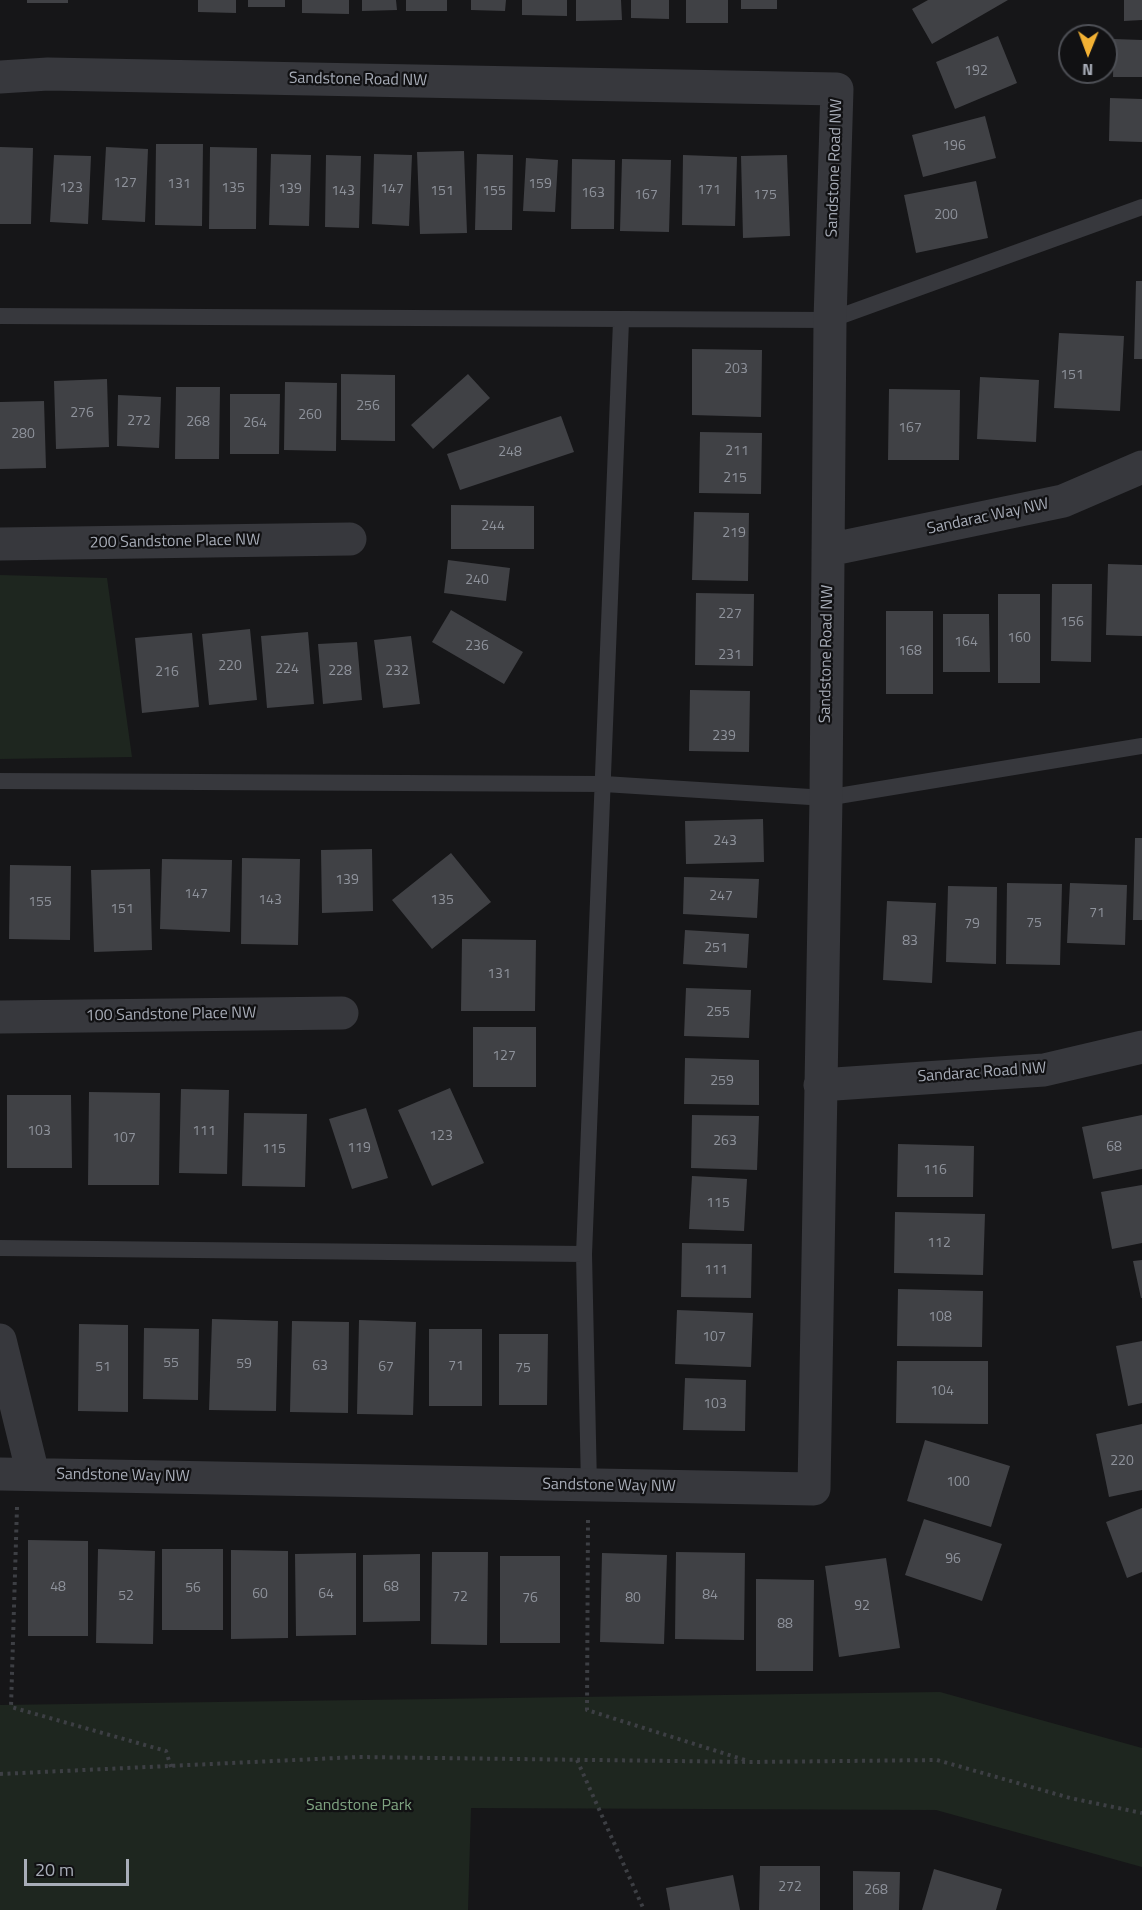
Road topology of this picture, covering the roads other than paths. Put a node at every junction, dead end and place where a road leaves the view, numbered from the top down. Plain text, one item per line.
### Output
1 (0, 77) edge
2 (1142, 207) edge
3 (0, 315) edge
4 (830, 320) junction
5 (621, 321) junction
6 (1142, 467) edge
7 (350, 539) dead end
8 (0, 544) edge
9 (828, 550) junction
10 (1142, 746) edge
11 (0, 781) edge
12 (604, 784) junction
13 (826, 798) junction
14 (342, 1013) dead end
15 (0, 1017) edge
16 (1142, 1047) edge
17 (820, 1085) junction
18 (0, 1248) edge
19 (584, 1254) junction
20 (0, 1340) edge
21 (0, 1473) edge
22 (33, 1474) junction
23 (589, 1486) junction

1 - 4 street, Sandstone Road NW
2 - 4 lane
3 - 5 lane
4 - 5 lane
4 - 9 street, Sandstone Road NW
5 - 12 lane
6 - 9 street, Sandarac Way NW
7 - 8 street, 200 Sandstone Place NW
9 - 13 street, Sandstone Road NW
10 - 13 lane
11 - 12 lane
12 - 13 lane
12 - 19 lane
13 - 17 street, Sandstone Road NW
14 - 15 street, 100 Sandstone Place NW
16 - 17 street, Sandarac Road NW
17 - 23 street, Sandstone Way NW
18 - 19 lane
19 - 23 lane
20 - 22 street
21 - 22 street, Sandstone Way NW
22 - 23 street, Sandstone Way NW

